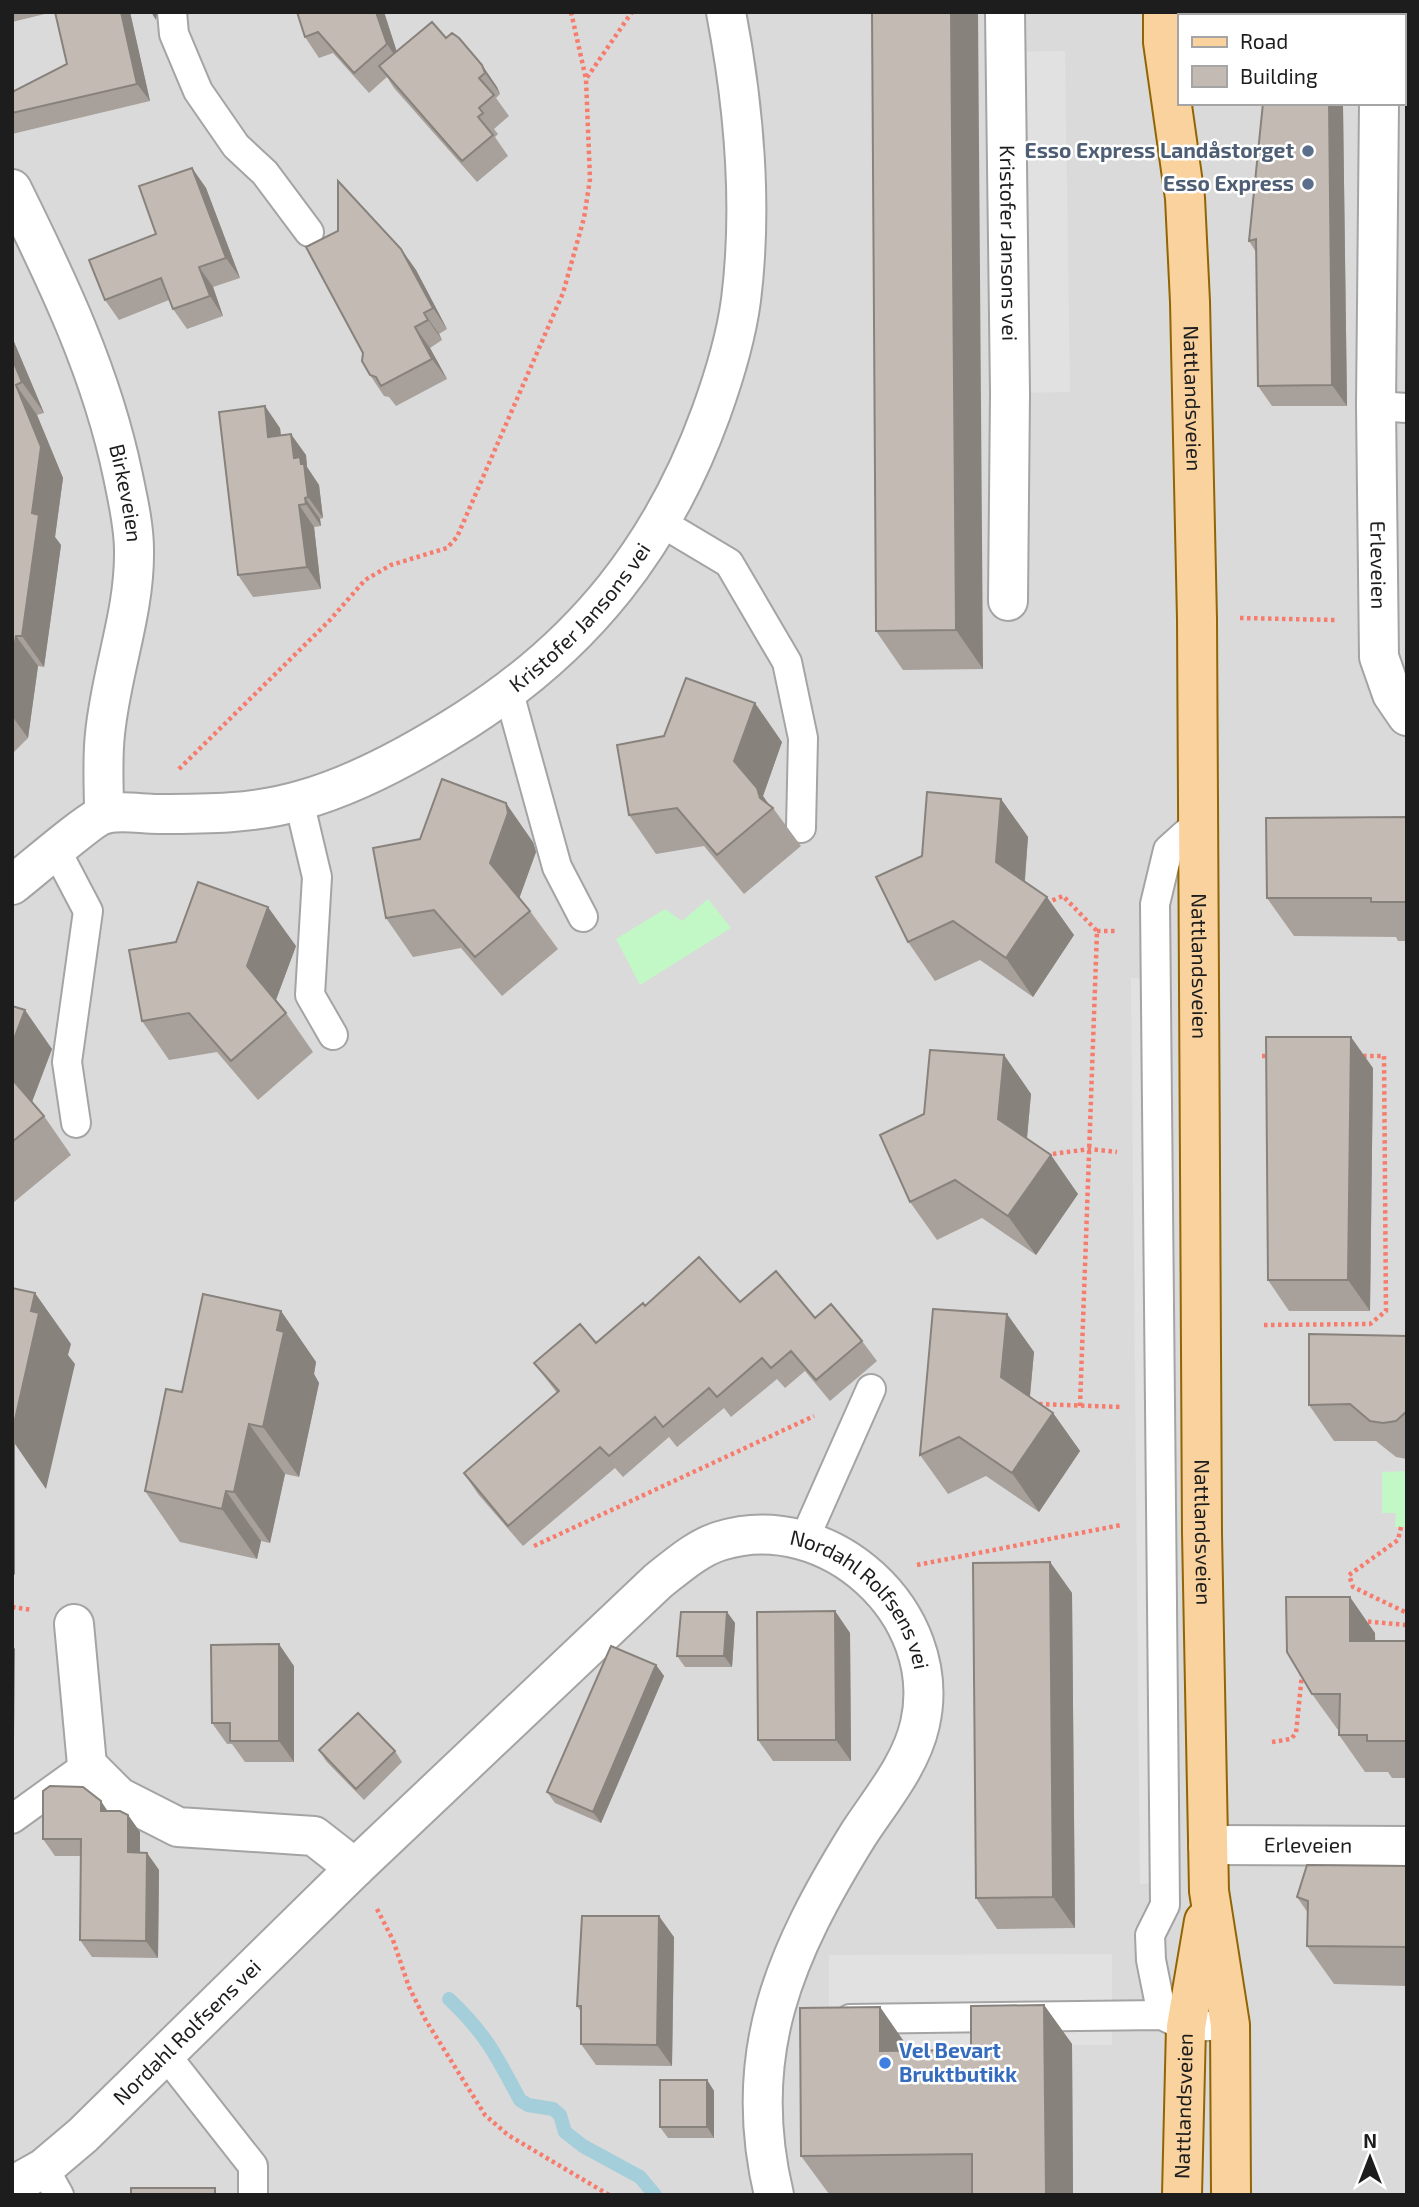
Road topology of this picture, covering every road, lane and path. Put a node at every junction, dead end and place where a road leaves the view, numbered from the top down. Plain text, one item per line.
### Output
1 (172, 12) edge
2 (571, 12) edge
3 (632, 12) edge
4 (726, 12) edge
5 (1005, 12) edge
6 (1161, 26) edge
7 (586, 79) junction
8 (1379, 105) edge
9 (12, 189) edge
10 (309, 232) dead end
11 (1392, 407) edge
12 (662, 523) junction
13 (1008, 601) dead end
14 (1379, 617) junction
15 (1197, 619) junction
16 (509, 693) junction
17 (1407, 716) edge
18 (176, 773) dead end
19 (299, 801) junction
20 (104, 814) junction
21 (1198, 823) junction
22 (802, 828) dead end
23 (56, 850) junction
24 (12, 885) edge
25 (1043, 904) edge
26 (583, 917) dead end
27 (333, 1035) dead end
28 (1262, 1056) dead end
29 (1275, 1056) edge
30 (1357, 1056) dead end
31 (76, 1124) dead end
32 (1089, 1149) junction
33 (1128, 1153) dead end
34 (1038, 1156) edge
35 (1264, 1325) dead end
36 (872, 1389) joint
37 (1030, 1404) edge
38 (1080, 1406) junction
39 (1129, 1408) dead end
40 (1129, 1523) dead end
41 (1401, 1527) dead end
42 (804, 1540) junction
43 (534, 1546) dead end
44 (868, 1575) junction
45 (1407, 1613) edge
46 (1352, 1620) edge
47 (74, 1624) dead end
48 (1407, 1625) edge
49 (1303, 1664) edge
50 (1272, 1742) dead end
51 (87, 1765) junction
52 (12, 1819) edge
53 (1208, 1845) junction
54 (1407, 1846) edge
55 (355, 1868) junction
56 (1209, 1891) junction
57 (829, 2019) edge
58 (1174, 2021) junction
59 (1230, 2025) junction
60 (165, 2054) junction
61 (39, 2183) edge
62 (253, 2195) edge
63 (609, 2195) edge
64 (774, 2195) edge
65 (1182, 2195) edge
66 (1231, 2195) edge

1 - 10 lane
2 - 7 path
3 - 7 path
4 - 12 street, Kristofer Jansons vei
5 - 13 street, Kristofer Jansons vei
6 - 15 main road, Nattlandsveien
7 - 18 path
8 - 11 street, Erleveien
9 - 20 street, Birkeveien
11 - 14 street, Erleveien
12 - 16 street, Kristofer Jansons vei
12 - 22 lane
14 - 15 path
14 - 17 street, Erleveien
15 - 21 main road, Nattlandsveien
16 - 19 street, Kristofer Jansons vei
16 - 26 lane
19 - 20 street, Kristofer Jansons vei
19 - 27 lane
20 - 23 street
21 - 53 main road, Nattlandsveien
21 - 58 lane
23 - 24 street
23 - 31 lane
25 - 32 path
28 - 29 path
30 - 35 path
32 - 33 path
32 - 34 path
32 - 38 path
36 - 42 lane
36 - 43 path
37 - 38 path
38 - 39 path
40 - 44 path
41 - 45 path
42 - 44 street, Nordahl Rolfsens vei
42 - 55 street, Nordahl Rolfsens vei
44 - 64 street, Nordahl Rolfsens vei
46 - 48 path
47 - 51 street
49 - 50 path
51 - 52 lane
51 - 55 street
53 - 54 street, Erleveien
53 - 56 main road, Nattlandsveien
55 - 60 street, Nordahl Rolfsens vei
55 - 63 path
56 - 58 main road, Nattlandsveien
56 - 59 main road, Nattlandsveien
57 - 58 lane
58 - 59 lane
58 - 65 main road, Nattlandsveien
59 - 66 main road, Nattlandsveien
60 - 61 street, Nordahl Rolfsens vei
60 - 62 lane

